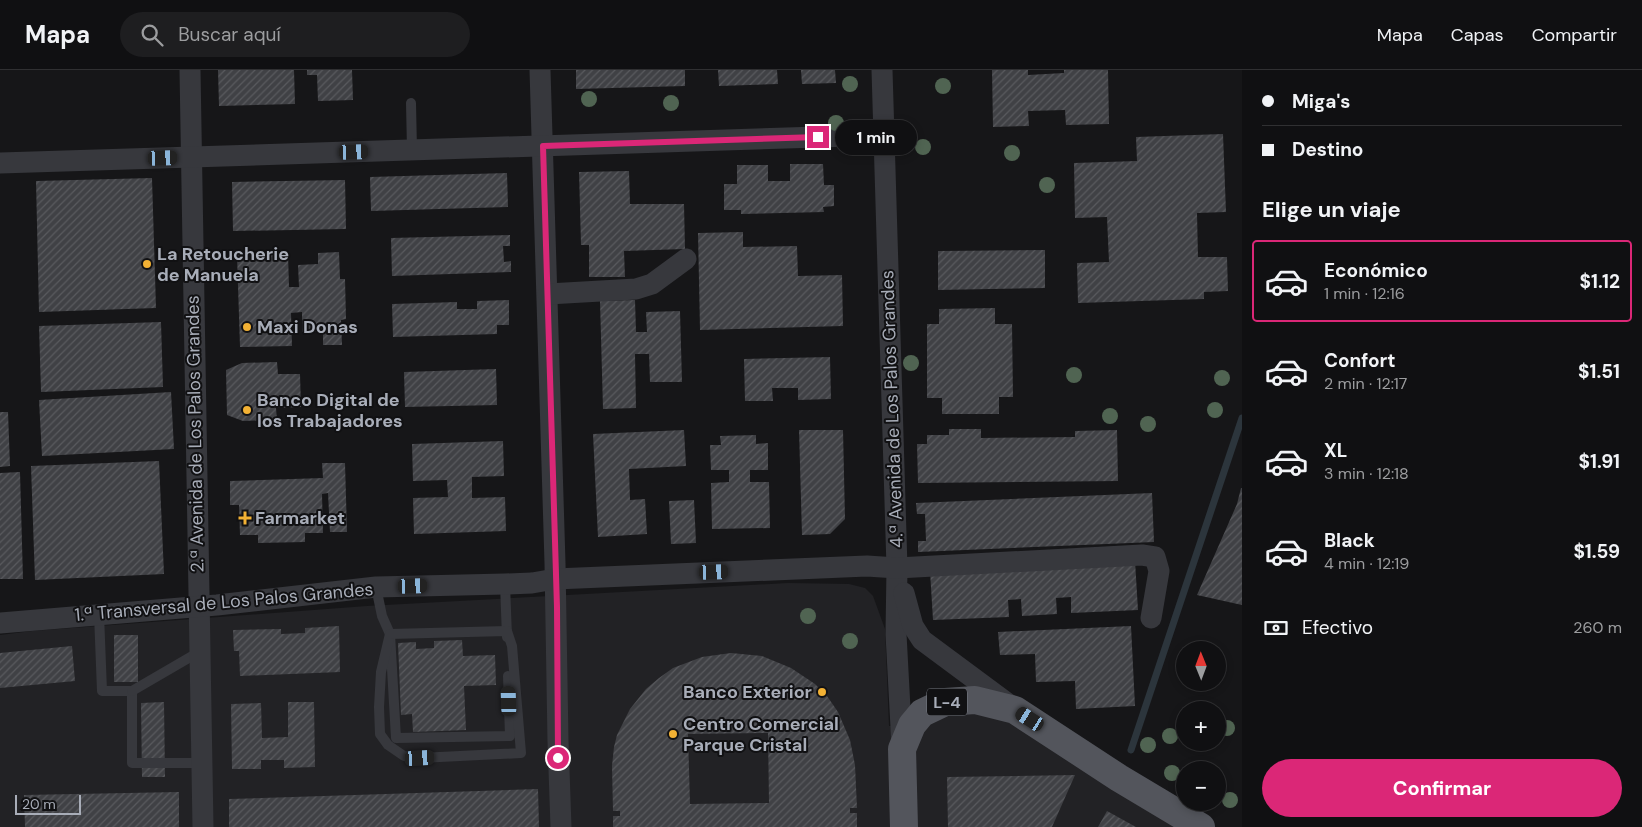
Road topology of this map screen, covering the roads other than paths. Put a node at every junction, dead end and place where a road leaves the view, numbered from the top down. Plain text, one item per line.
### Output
1 (190, 70) edge
2 (540, 70) edge
3 (882, 70) edge
4 (411, 103) dead end
5 (884, 135) junction
6 (543, 146) junction
7 (412, 150) junction
8 (191, 157) junction
9 (0, 163) edge
10 (686, 259) dead end
11 (548, 294) junction
12 (897, 568) junction
13 (555, 579) junction
14 (505, 584) junction
15 (376, 587) junction
16 (198, 606) junction
17 (99, 614) junction
18 (1151, 618) dead end
19 (0, 623) edge
20 (507, 631) junction
21 (390, 634) junction
22 (199, 652) junction
23 (132, 691) junction
24 (1015, 710) junction
25 (902, 749) junction
26 (201, 763) junction
27 (1185, 820) edge
28 (903, 825) edge
29 (203, 827) edge
30 (561, 827) edge
31 (1202, 827) edge

1 - 8 street, 2.ª Avenida de Los Palos Grandes
2 - 6 street
3 - 5 street, 4.ª Avenida de Los Palos Grandes
4 - 7 lane
5 - 6 street
5 - 12 street, 4.ª Avenida de Los Palos Grandes
6 - 7 street
6 - 11 street
7 - 8 street
8 - 9 street
8 - 16 street, 2.ª Avenida de Los Palos Grandes
10 - 11 street
11 - 13 street
12 - 13 street, 1.ª Transversal de Los Palos Grandes
12 - 18 street, 1.ª Transversal de Los Palos Grandes
12 - 24 street
12 - 25 street, 4.ª Avenida de Los Palos Grandes
13 - 14 street, 1.ª Transversal de Los Palos Grandes
13 - 30 street
14 - 15 street, 1.ª Transversal de Los Palos Grandes
14 - 20 lane
15 - 16 street, 1.ª Transversal de Los Palos Grandes
15 - 21 lane
16 - 17 street, 1.ª Transversal de Los Palos Grandes
16 - 22 street, 2.ª Avenida de Los Palos Grandes
17 - 19 street, 1.ª Transversal de Los Palos Grandes
17 - 23 lane
20 - 21 lane
20 - 21 lane
20 - 21 lane
22 - 23 lane
22 - 26 street, 2.ª Avenida de Los Palos Grandes
23 - 26 lane
24 - 25 main road, 4.ª Avenida de Los Palos Grandes / L-4
24 - 27 main road, L-4
25 - 28 main road, 4.ª Avenida de Los Palos Grandes / L-4
26 - 29 street, 2.ª Avenida de Los Palos Grandes
27 - 31 main road, L-4

